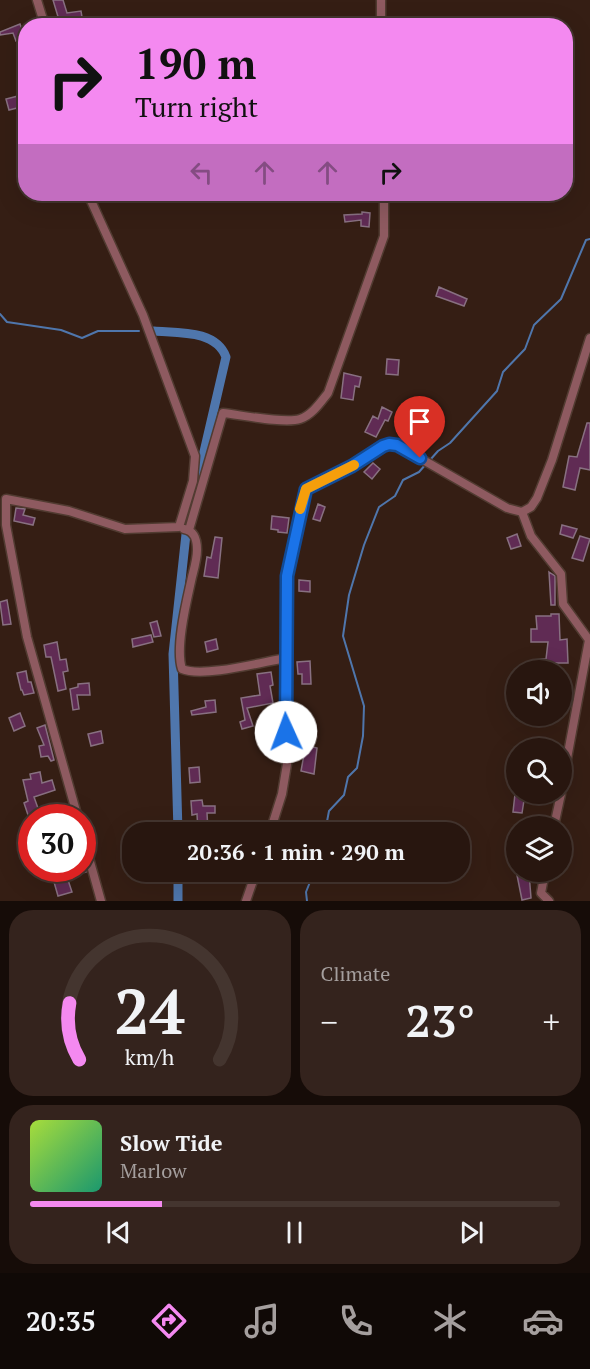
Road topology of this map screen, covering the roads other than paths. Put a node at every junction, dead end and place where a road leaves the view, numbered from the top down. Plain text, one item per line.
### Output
1 (37, 0) edge
2 (381, 0) edge
3 (43, 18) edge
4 (381, 18) edge
5 (91, 201) edge
6 (384, 201) edge
7 (590, 338) edge
8 (3, 498) edge
9 (522, 512) junction
10 (179, 527) junction
11 (189, 530) junction
12 (286, 658) junction
13 (571, 738) edge
14 (74, 804) edge
15 (273, 822) edge
16 (96, 882) edge
17 (253, 882) edge
18 (543, 882) edge
19 (101, 901) edge
20 (246, 901) edge
21 (549, 901) edge

1 - 3 street
2 - 4 street
5 - 10 street
6 - 11 street
7 - 9 street
8 - 10 street
8 - 14 street
9 - 12 street
9 - 13 street
10 - 11 street
11 - 12 street
12 - 15 street
16 - 19 street
17 - 20 street
18 - 21 street

